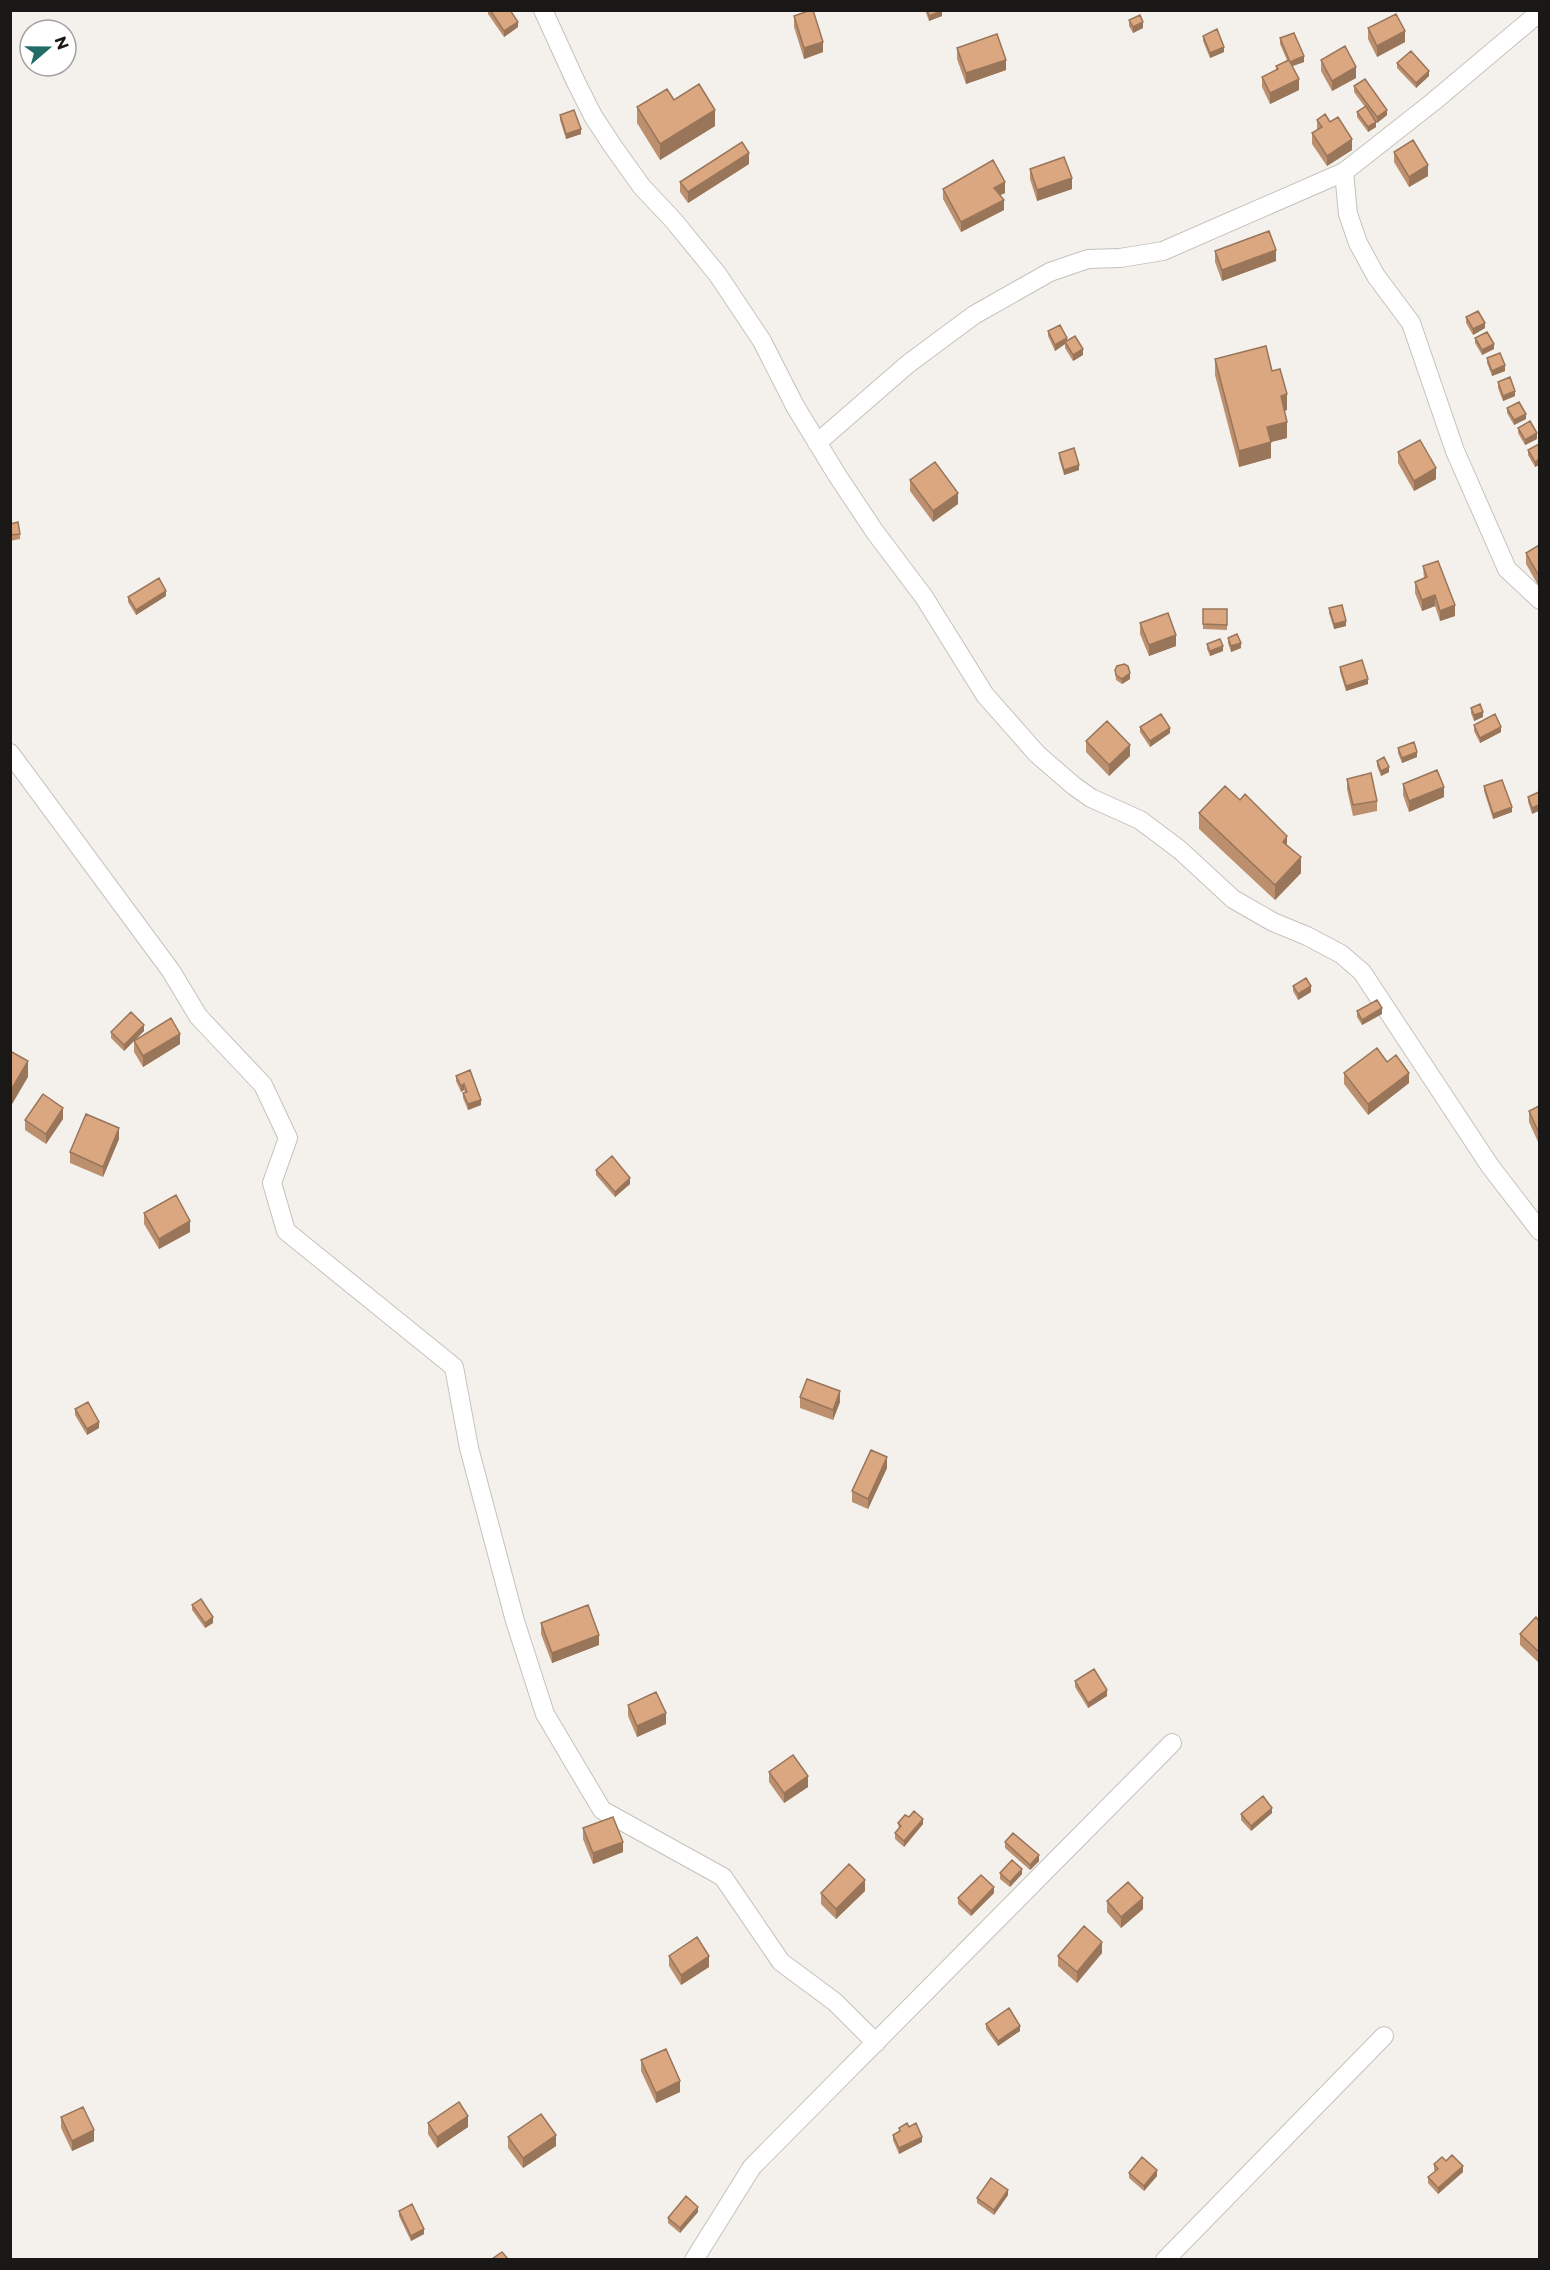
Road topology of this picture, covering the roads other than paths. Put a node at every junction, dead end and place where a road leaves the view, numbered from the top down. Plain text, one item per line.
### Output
1 (543, 10) edge
2 (1539, 12) edge
3 (1344, 172) junction
4 (817, 443) junction
5 (1539, 600) edge
6 (10, 753) edge
7 (1539, 1231) edge
8 (1172, 1743) dead end
9 (1384, 2036) dead end
10 (876, 2043) junction
11 (694, 2259) edge
12 (1165, 2259) edge

1 - 4 street
2 - 3 street
3 - 4 street
3 - 5 street
4 - 7 street
6 - 10 street
8 - 10 street
9 - 12 street
10 - 11 street

